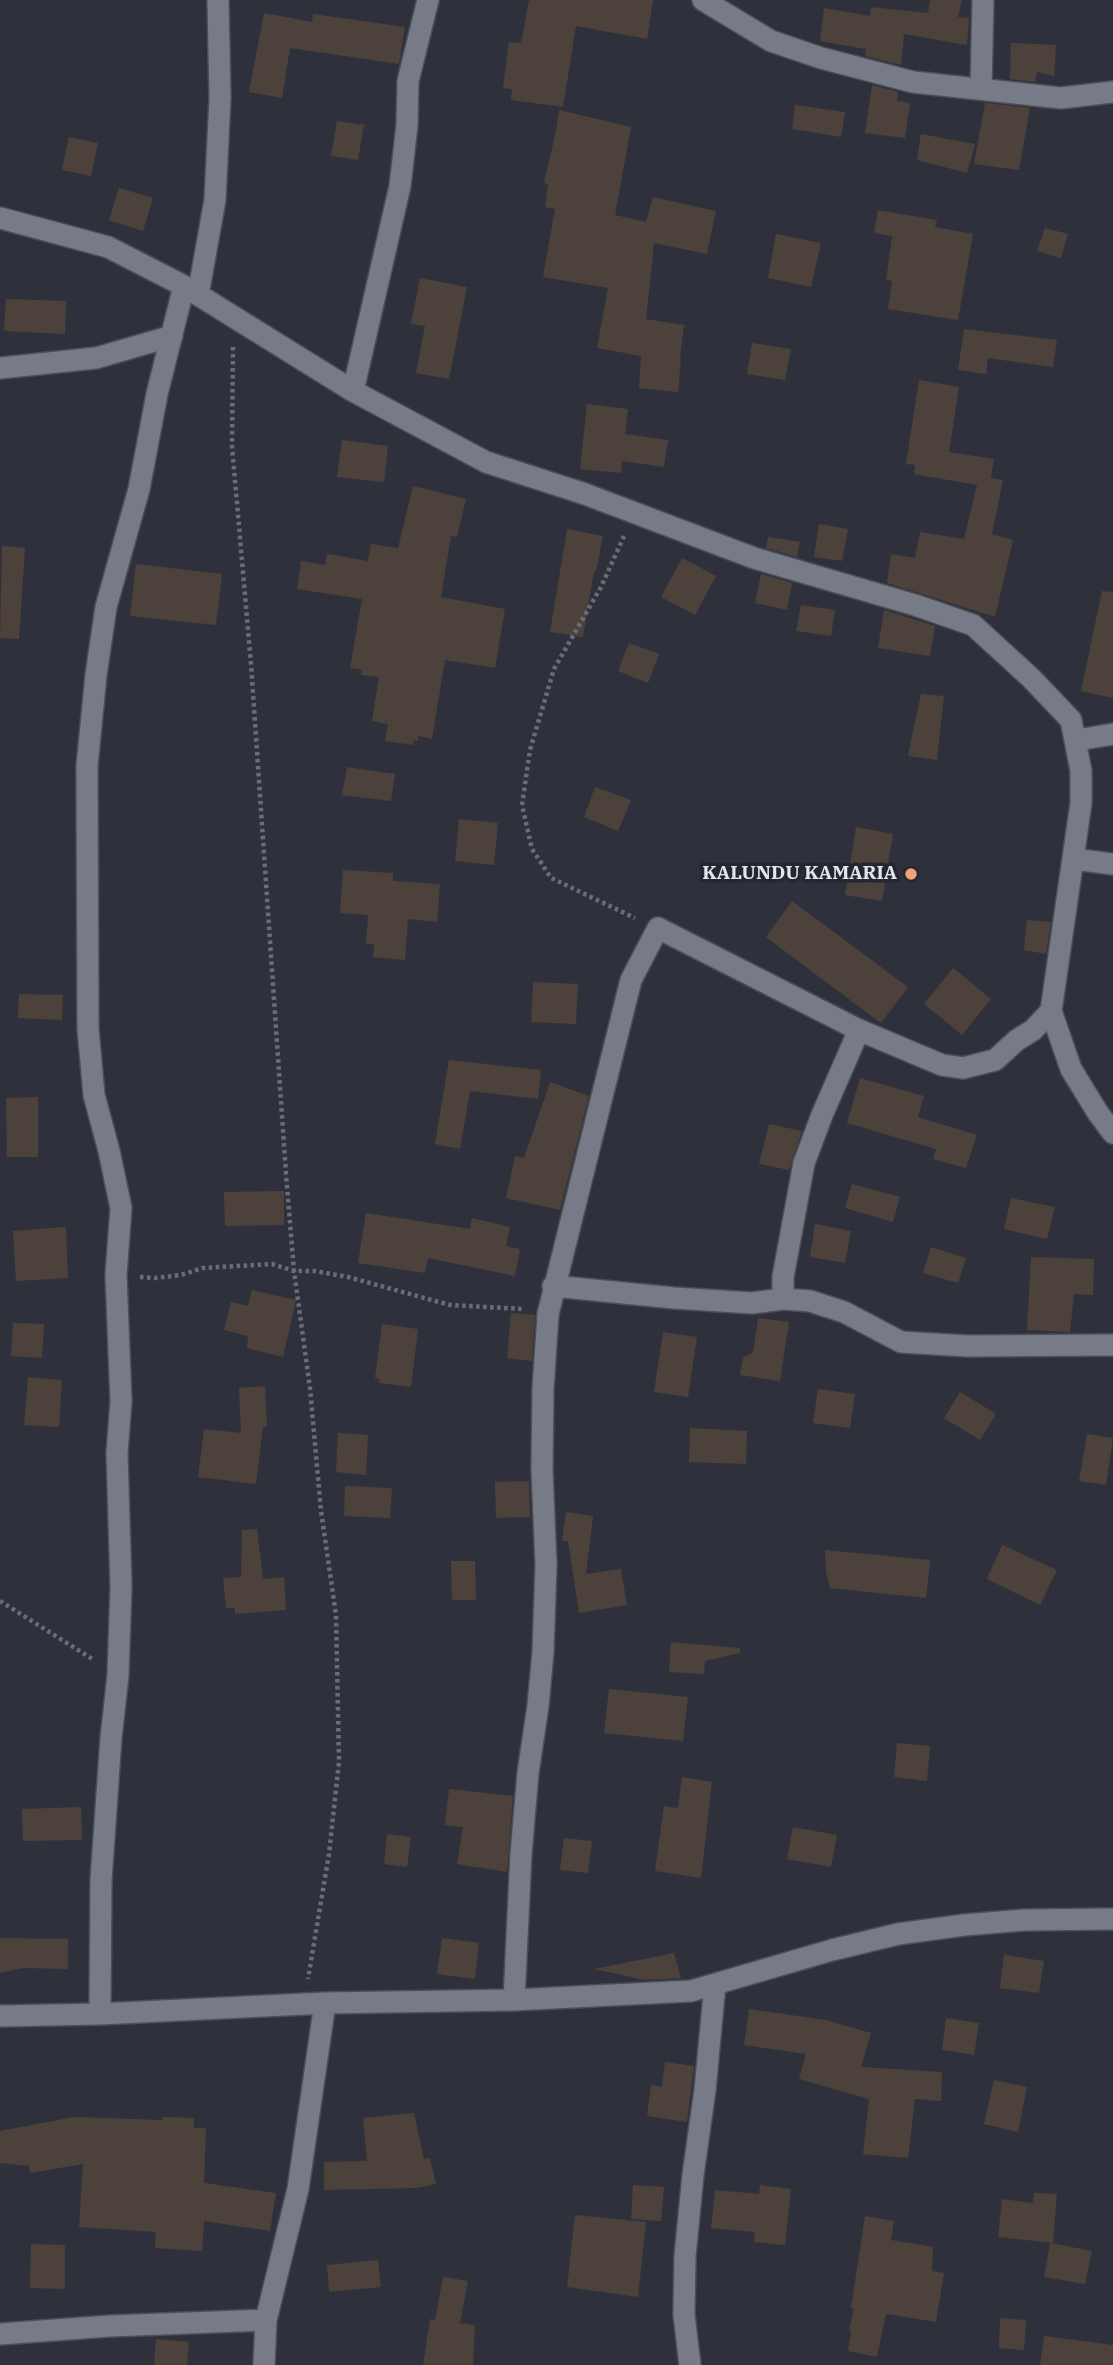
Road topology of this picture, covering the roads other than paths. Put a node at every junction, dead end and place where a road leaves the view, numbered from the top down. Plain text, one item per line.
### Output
1 (218, 0) edge
2 (428, 0) edge
3 (703, 0) edge
4 (983, 0) edge
5 (981, 89) junction
6 (1113, 92) edge
7 (0, 218) edge
8 (191, 290) junction
9 (172, 335) junction
10 (0, 368) edge
11 (353, 391) junction
12 (1113, 734) edge
13 (1077, 740) junction
14 (1074, 859) junction
15 (1113, 864) edge
16 (1051, 1012) junction
17 (859, 1030) junction
18 (1113, 1133) edge
19 (553, 1286) junction
20 (783, 1299) junction
21 (1113, 1345) edge
22 (1113, 1919) edge
23 (715, 1984) junction
24 (514, 2000) junction
25 (325, 2003) junction
26 (100, 2014) junction
27 (0, 2016) edge
28 (266, 2320) junction
29 (0, 2334) edge
30 (264, 2365) edge
31 (690, 2365) edge

1 - 8 street
2 - 11 street
3 - 5 street
4 - 5 street
5 - 6 street
7 - 8 street
8 - 9 street
8 - 11 street
9 - 10 street
9 - 26 street
11 - 13 street
12 - 13 street
13 - 14 street
14 - 15 street
14 - 16 street
16 - 17 street
16 - 18 street
17 - 19 street
17 - 20 street
19 - 20 street
19 - 24 street
20 - 21 street
22 - 23 street
23 - 24 street
23 - 31 street
24 - 25 street
25 - 26 street
25 - 28 street
26 - 27 street
28 - 29 street
28 - 30 street

